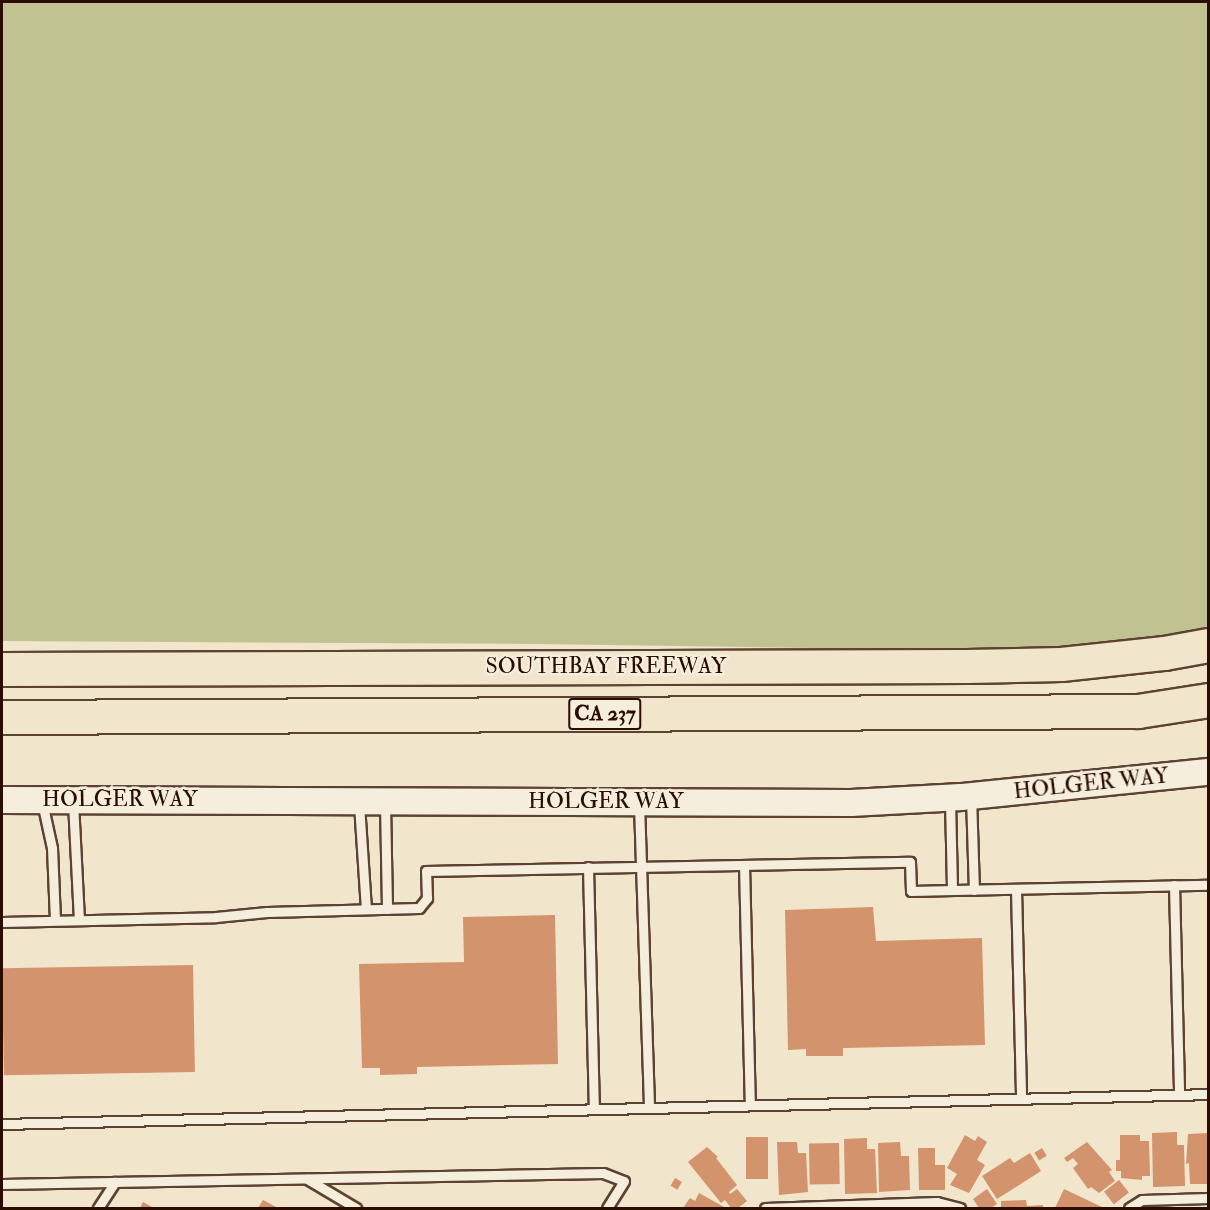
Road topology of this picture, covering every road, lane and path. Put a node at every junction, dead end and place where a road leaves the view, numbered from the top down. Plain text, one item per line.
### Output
1 (1209, 645) edge
2 (1209, 661) edge
3 (645, 666) junction
4 (2, 669) edge
5 (1209, 700) edge
6 (1138, 711) junction
7 (2, 717) edge
8 (1209, 718) edge
9 (1209, 772) edge
10 (961, 797) junction
11 (2, 800) edge
12 (42, 800) junction
13 (73, 800) junction
14 (359, 801) junction
15 (385, 801) junction
16 (639, 802) junction
17 (744, 865) junction
18 (641, 866) junction
19 (588, 867) junction
20 (1174, 885) junction
21 (1209, 885) edge
22 (1016, 889) junction
23 (952, 890) junction
24 (974, 890) junction
25 (366, 909) junction
26 (387, 909) junction
27 (55, 920) junction
28 (79, 920) junction
29 (2, 922) edge
30 (1209, 1094) edge
31 (1179, 1095) junction
32 (1021, 1098) junction
33 (750, 1105) junction
34 (649, 1108) junction
35 (594, 1109) junction
36 (2, 1124) edge
37 (306, 1178) junction
38 (115, 1182) junction
39 (2, 1184) edge
40 (1209, 1198) edge
41 (98, 1209) edge
42 (356, 1209) edge
43 (608, 1209) edge
44 (765, 1209) edge
45 (960, 1209) edge
46 (1129, 1209) edge

1 - 3 highway, SOUTHBAY FREEWAY / CA 237
2 - 3 highway
3 - 4 highway, SOUTHBAY FREEWAY / CA 237
5 - 6 highway, SOUTHBAY FREEWAY / CA 237
6 - 7 highway, SOUTHBAY FREEWAY / CA 237
6 - 8 highway
9 - 10 street, HOLGER WAY
10 - 16 street, HOLGER WAY
10 - 23 lane
10 - 24 lane
11 - 12 street, HOLGER WAY
12 - 13 street, HOLGER WAY
12 - 27 lane
13 - 14 street, HOLGER WAY
13 - 28 lane
14 - 15 street, HOLGER WAY
14 - 25 lane
15 - 16 street, HOLGER WAY
15 - 26 lane
16 - 18 lane
17 - 18 lane
17 - 23 lane
17 - 33 lane
18 - 19 lane
18 - 34 lane
19 - 26 lane
19 - 35 lane
20 - 21 lane
20 - 22 lane
20 - 31 lane
22 - 24 lane
22 - 32 lane
23 - 24 lane
25 - 26 lane
25 - 28 lane
27 - 28 lane
27 - 29 lane
30 - 31 lane
31 - 32 lane
32 - 33 lane
33 - 34 lane
34 - 35 lane
35 - 36 lane
37 - 38 lane
37 - 42 lane
37 - 43 lane
38 - 39 lane
38 - 41 lane
40 - 46 lane
44 - 45 lane

